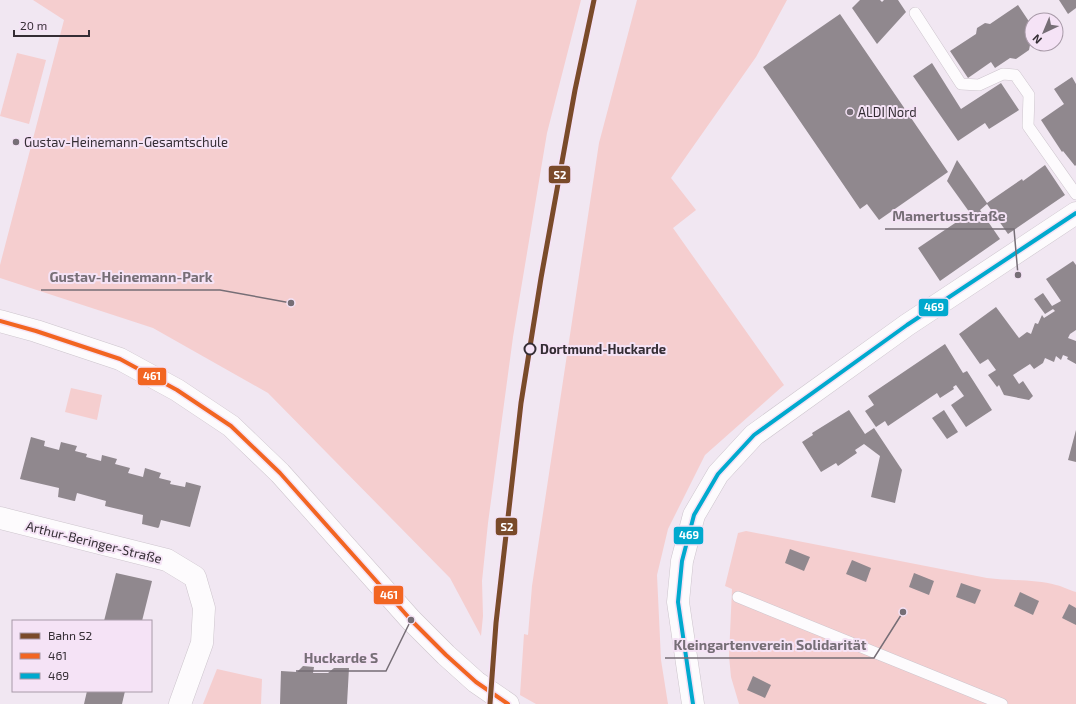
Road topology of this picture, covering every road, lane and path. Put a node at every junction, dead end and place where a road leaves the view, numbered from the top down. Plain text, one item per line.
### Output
1 (915, 13) dead end
2 (1076, 194) edge
3 (1076, 213) edge
4 (0, 321) edge
5 (0, 518) edge
6 (738, 597) dead end
7 (180, 704) edge
8 (508, 704) edge
9 (693, 704) edge
10 (1002, 704) edge

1 - 2 lane
3 - 9 street
4 - 8 street
5 - 7 street, Arthur-Beringer-Straße
6 - 10 lane

